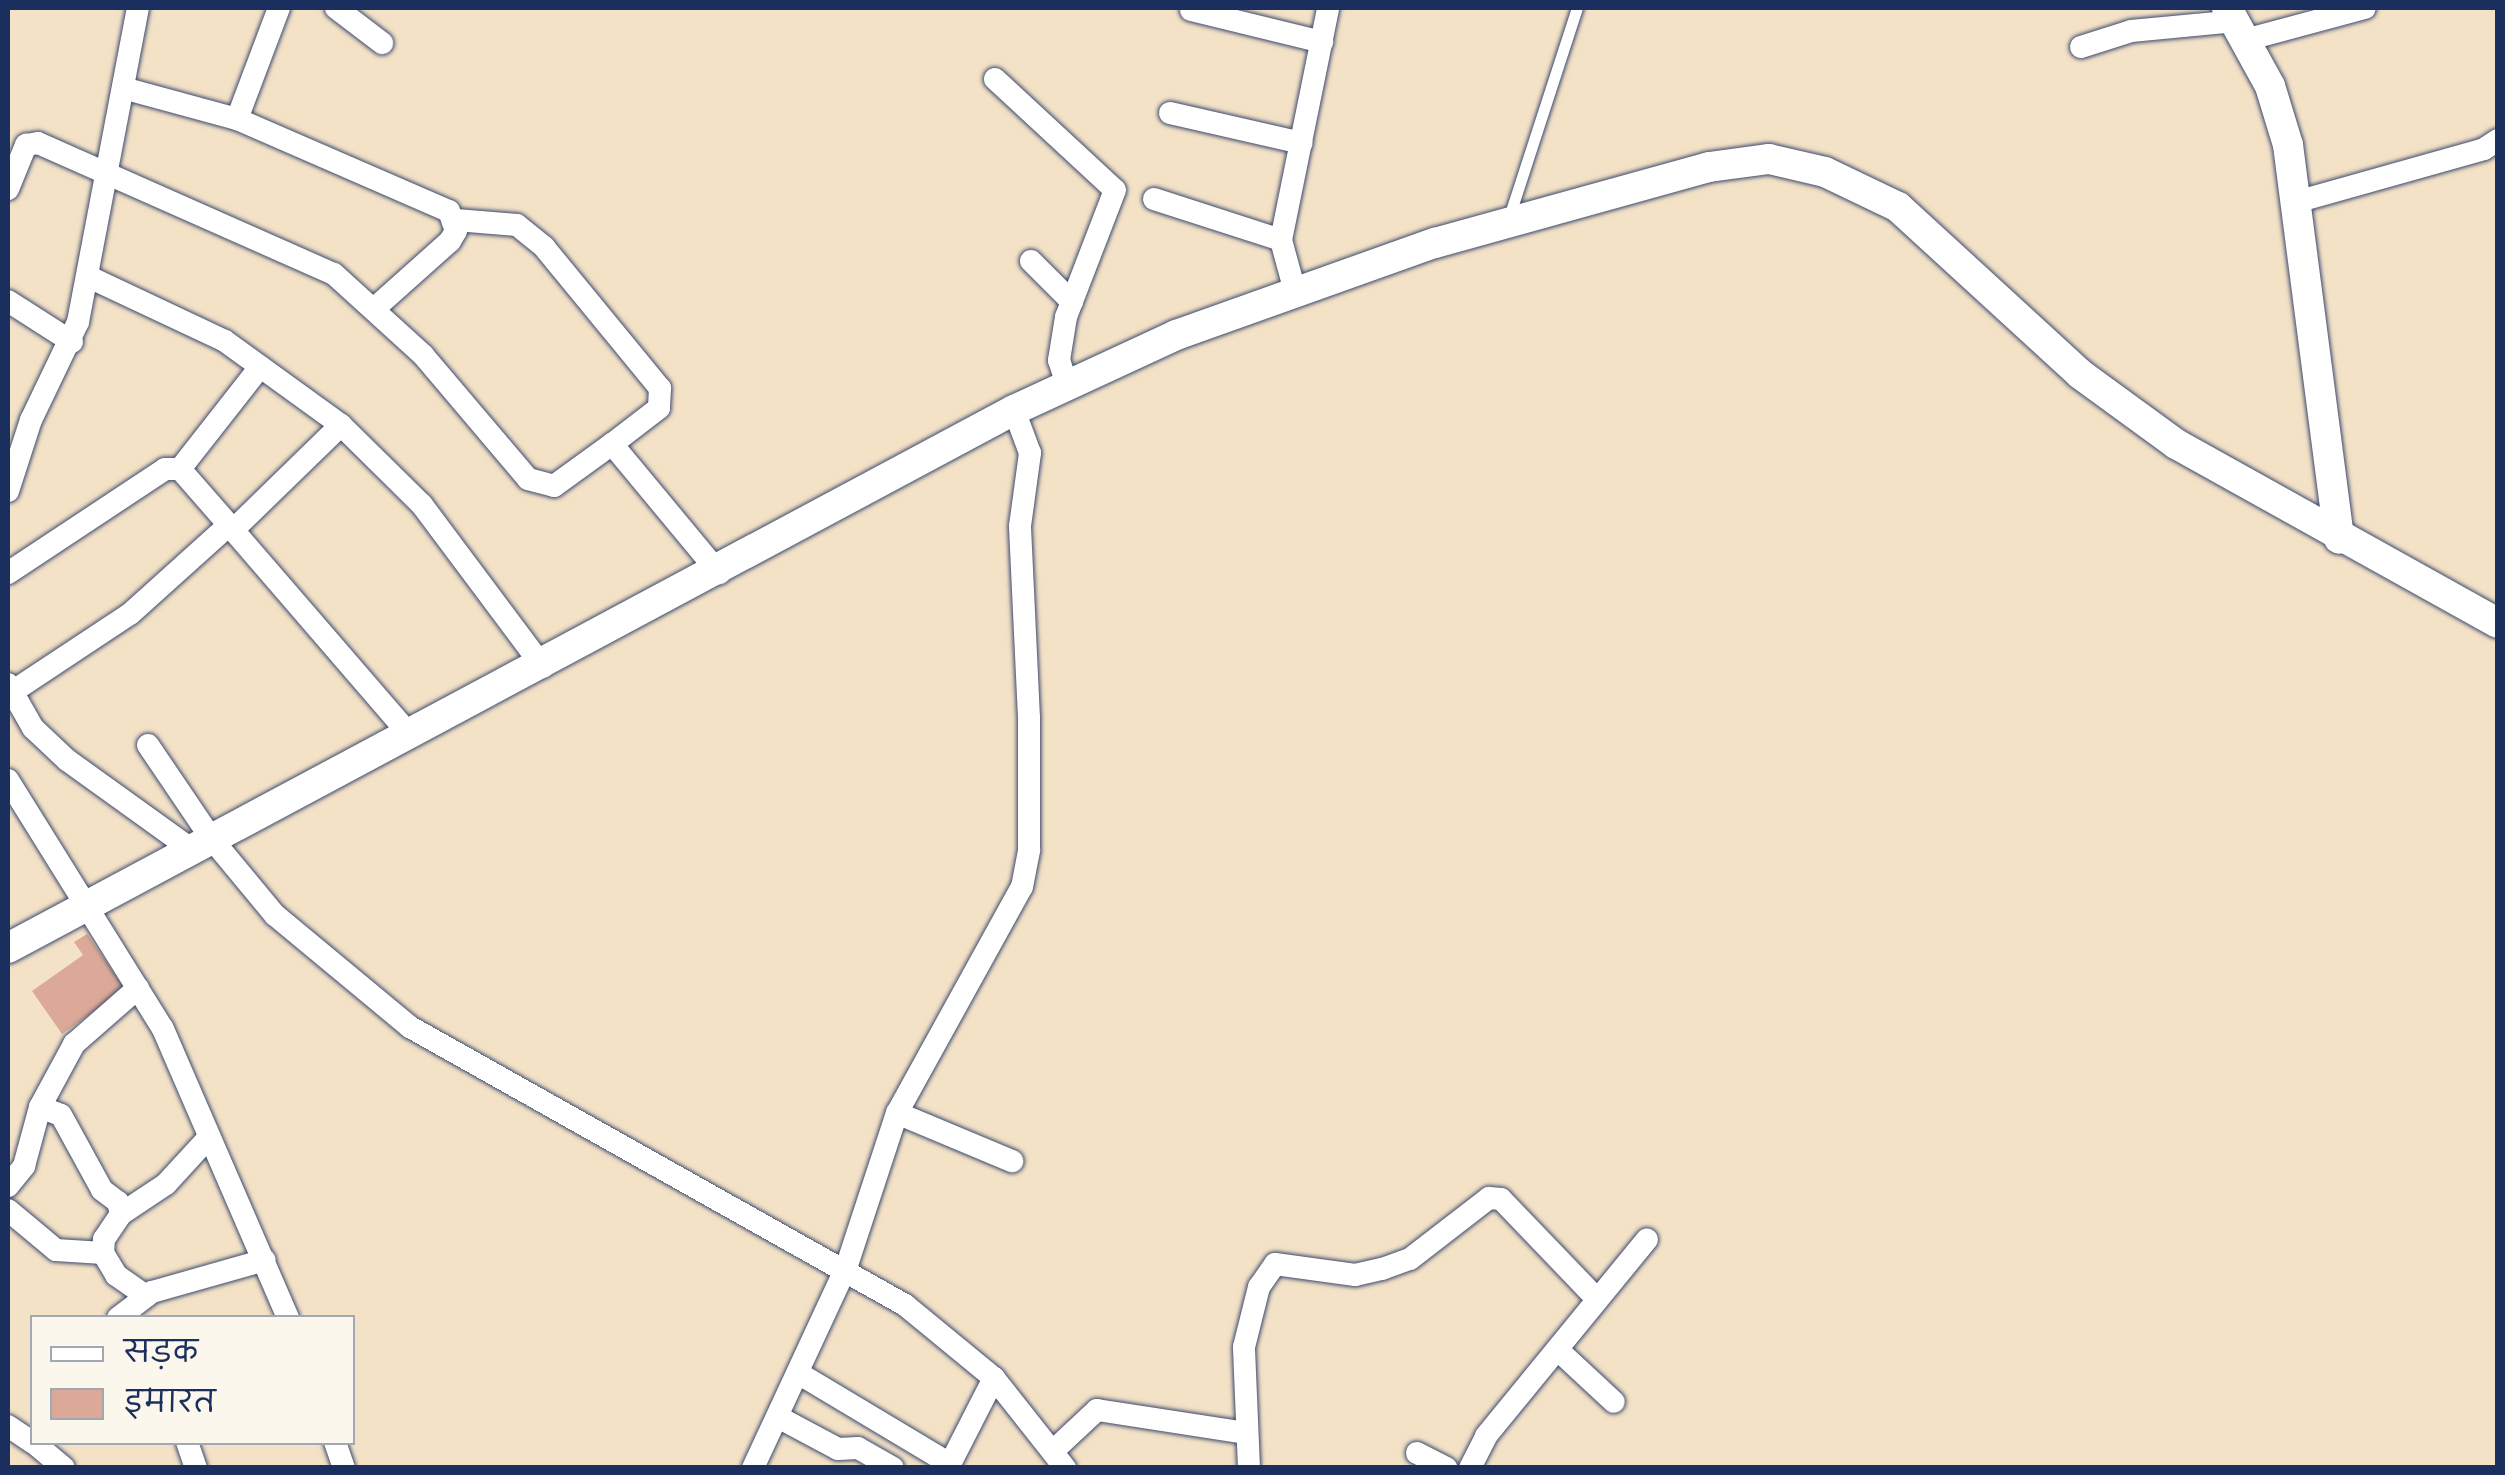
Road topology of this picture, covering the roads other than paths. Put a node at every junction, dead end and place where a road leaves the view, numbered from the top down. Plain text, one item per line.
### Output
1 (138, 8) edge
2 (280, 8) edge
3 (336, 8) edge
4 (1328, 8) edge
5 (1577, 8) edge
6 (2365, 8) edge
7 (1192, 10) edge
8 (2237, 22) edge
9 (1322, 42) junction
10 (382, 43) dead end
11 (2081, 46) dead end
12 (995, 79) dead end
13 (123, 88) junction
14 (1170, 113) dead end
15 (236, 119) junction
16 (2498, 140) edge
17 (1302, 144) junction
18 (14, 155) edge
19 (102, 177) junction
20 (8, 189) edge
21 (1154, 199) dead end
22 (2296, 202) junction
23 (456, 220) junction
24 (1508, 222) junction
25 (1280, 240) junction
26 (1032, 261) dead end
27 (88, 277) junction
28 (1296, 295) junction
29 (8, 301) edge
30 (1072, 302) junction
31 (375, 308) junction
32 (72, 342) junction
33 (260, 367) junction
34 (1068, 388) junction
35 (1014, 410) junction
36 (340, 425) junction
37 (612, 444) junction
38 (180, 469) junction
39 (8, 487) edge
40 (231, 528) junction
41 (2339, 538) junction
42 (8, 573) edge
43 (719, 573) junction
44 (2498, 623) edge
45 (543, 667) junction
46 (10, 688) edge
47 (411, 736) junction
48 (148, 745) dead end
49 (8, 780) edge
50 (199, 842) junction
51 (86, 900) junction
52 (8, 948) edge
53 (138, 988) junction
54 (40, 1107) junction
55 (897, 1114) junction
56 (209, 1137) junction
57 (1012, 1161) dead end
58 (8, 1186) edge
59 (8, 1210) edge
60 (121, 1214) junction
61 (1646, 1239) dead end
62 (103, 1253) junction
63 (265, 1260) junction
64 (846, 1268) junction
65 (1595, 1297) junction
66 (135, 1308) edge
67 (287, 1315) edge
68 (1558, 1350) junction
69 (798, 1373) junction
70 (994, 1378) junction
71 (1614, 1402) dead end
72 (778, 1416) junction
73 (8, 1426) edge
74 (1245, 1432) junction
75 (30, 1440) edge
76 (39, 1445) edge
77 (1417, 1453) dead end
78 (64, 1458) edge
79 (1059, 1460) edge
80 (949, 1466) edge
81 (753, 1468) edge
82 (894, 1468) edge
83 (1249, 1468) edge
84 (1446, 1468) edge
85 (1470, 1468) edge

1 - 13 street
2 - 15 street
3 - 10 street
4 - 9 street
5 - 24 lane
6 - 8 street
7 - 9 street
8 - 11 street
8 - 22 main road
9 - 17 street
12 - 30 street
13 - 15 street
13 - 19 street
14 - 17 street
15 - 23 street
16 - 22 street
17 - 25 street
18 - 19 street
18 - 20 street
19 - 27 street
19 - 31 street
21 - 25 street
22 - 41 main road
23 - 31 street
23 - 37 street
24 - 28 main road
24 - 41 main road
25 - 28 street
26 - 30 street
27 - 32 street
27 - 33 street
28 - 34 main road
29 - 32 street
30 - 34 street
31 - 37 street
32 - 39 street
33 - 36 street
33 - 38 street
34 - 35 main road
35 - 43 main road
35 - 55 street
36 - 40 street
36 - 45 street
37 - 43 street
38 - 40 street
38 - 42 street
40 - 46 street
40 - 47 street
41 - 44 main road
43 - 45 main road
45 - 47 main road
46 - 50 street
47 - 50 main road
48 - 50 street
49 - 51 street
50 - 51 main road
50 - 64 street
51 - 52 main road
51 - 53 street
53 - 54 street
53 - 56 street
54 - 58 street
54 - 60 street
55 - 57 street
55 - 64 street
56 - 60 street
56 - 63 street
59 - 62 street
60 - 62 street
61 - 65 street
62 - 66 street
63 - 66 street
63 - 67 street
64 - 69 street
64 - 70 street
65 - 68 street
65 - 74 street
68 - 71 street
68 - 85 street
69 - 72 street
69 - 80 street
70 - 79 street
70 - 80 street
72 - 81 street
72 - 82 street
73 - 75 street
74 - 79 street
74 - 83 street
76 - 78 street
77 - 84 street

